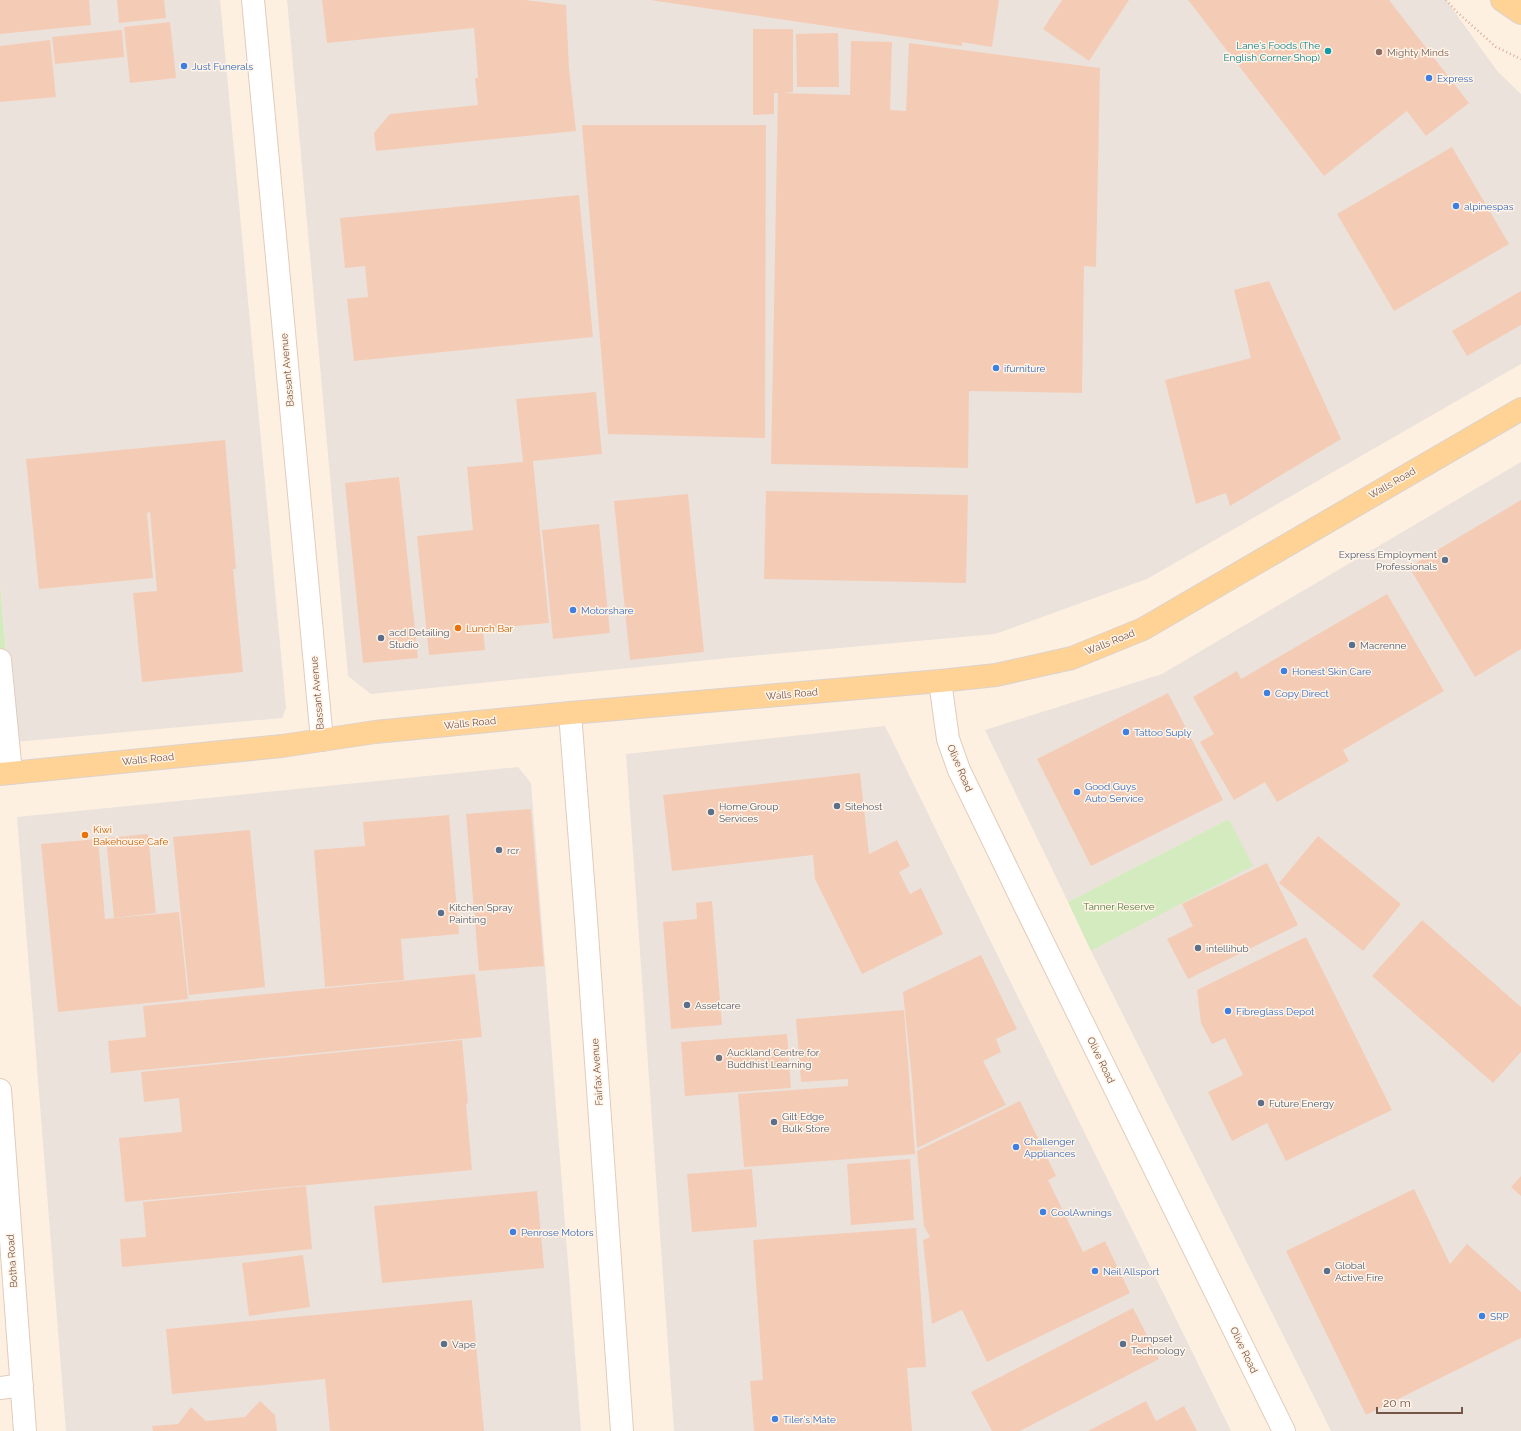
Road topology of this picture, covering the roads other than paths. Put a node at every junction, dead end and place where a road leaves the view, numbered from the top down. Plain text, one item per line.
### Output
1 (253, 0) edge
2 (1502, 0) edge
3 (1521, 12) edge
4 (1521, 409) edge
5 (0, 660) edge
6 (940, 681) junction
7 (570, 713) junction
8 (322, 740) junction
9 (5, 773) edge
10 (0, 1090) edge
11 (22, 1385) junction
12 (0, 1388) edge
13 (25, 1431) edge
14 (622, 1431) edge
15 (1284, 1431) edge

1 - 8 street, Bassant Avenue
2 - 3 main road
4 - 6 main road, Walls Road
5 - 9 street
6 - 7 main road, Walls Road
6 - 15 street, Olive Road
7 - 8 main road, Walls Road
7 - 14 street, Fairfax Avenue
8 - 9 main road, Walls Road
10 - 11 street, Botha Road
11 - 12 street
11 - 13 street, Botha Road

